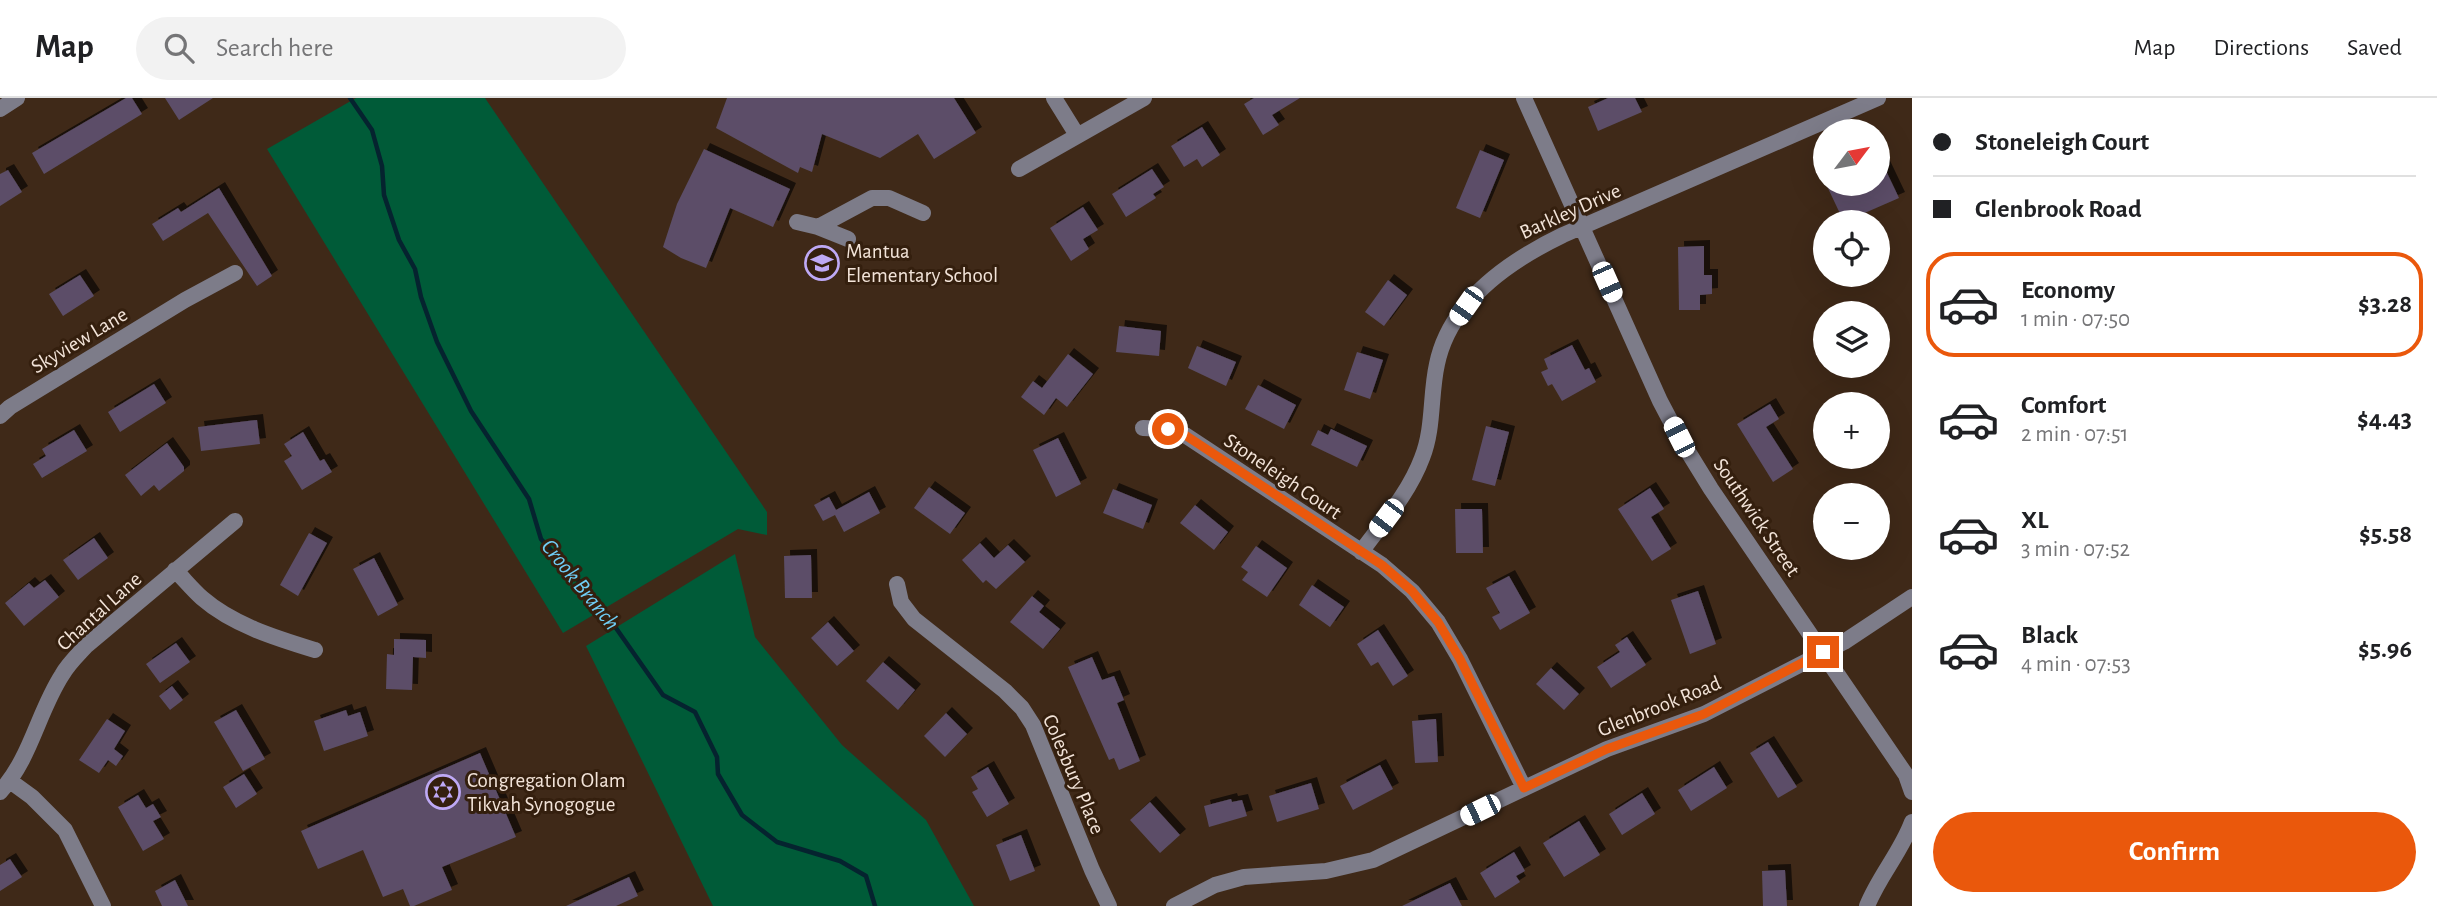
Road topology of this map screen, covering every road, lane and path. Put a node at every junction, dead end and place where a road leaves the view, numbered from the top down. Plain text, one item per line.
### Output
1 (17, 98) edge
2 (1054, 98) edge
3 (1144, 98) edge
4 (1524, 98) edge
5 (1878, 98) edge
6 (0, 108) edge
7 (1077, 135) junction
8 (1019, 169) dead end
9 (923, 214) dead end
10 (797, 222) dead end
11 (818, 227) junction
12 (1582, 228) junction
13 (848, 239) dead end
14 (235, 273) dead end
15 (0, 416) edge
16 (1143, 428) dead end
17 (235, 521) dead end
18 (1361, 552) junction
19 (175, 570) junction
20 (897, 584) dead end
21 (1912, 597) edge
22 (315, 650) dead end
23 (1823, 652) junction
24 (5, 786) edge
25 (1524, 788) junction
26 (1912, 792) edge
27 (1912, 822) edge
28 (103, 906) edge
29 (1110, 906) edge
30 (1174, 906) edge
31 (1867, 906) edge

1 - 6 street
2 - 7 street
3 - 7 street
4 - 12 street, Southwick Street
5 - 12 street, Barkley Drive
7 - 8 street
9 - 11 street
10 - 11 street
11 - 13 street
12 - 18 street, Barkley Drive
12 - 23 street, Southwick Street
14 - 15 street, Skyview Lane
16 - 18 street, Stoneleigh Court
17 - 19 street, Chantal Lane
18 - 25 street, Stoneleigh Court
19 - 22 street
19 - 24 street, Chantal Lane
20 - 29 street, Colesbury Place
21 - 23 street, Glenbrook Road
23 - 25 street, Glenbrook Road
23 - 26 street, Southwick Street
24 - 28 street
25 - 30 street, Glenbrook Road
27 - 31 street

